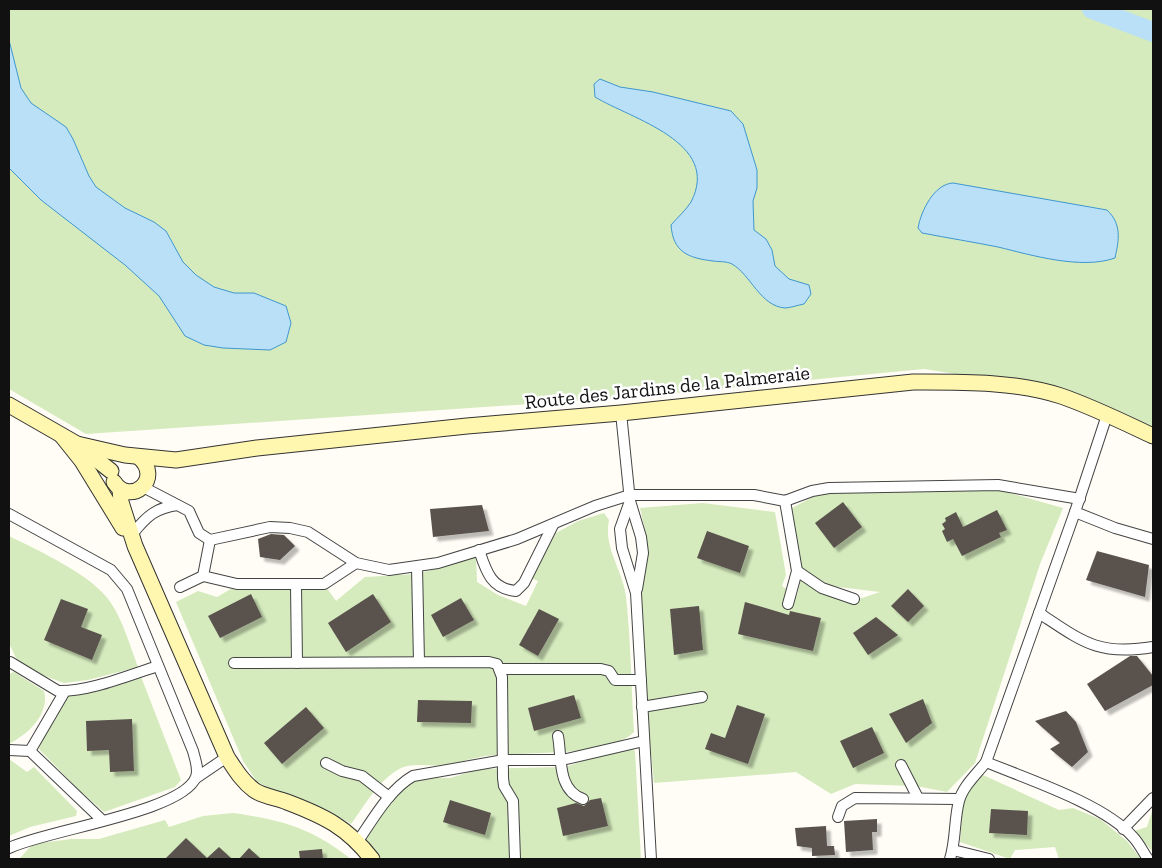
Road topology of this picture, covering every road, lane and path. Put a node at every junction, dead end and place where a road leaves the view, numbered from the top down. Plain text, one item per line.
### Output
1 (9, 405) edge
2 (621, 413) junction
3 (1107, 414) junction
4 (62, 436) junction
5 (1153, 436) edge
6 (77, 444) junction
7 (132, 456) junction
8 (176, 460) junction
9 (111, 471) junction
10 (136, 486) junction
11 (630, 498) junction
12 (1080, 499) junction
13 (785, 501) junction
14 (177, 505) junction
15 (1075, 512) junction
16 (9, 514) edge
17 (553, 525) junction
18 (135, 539) junction
19 (1153, 539) edge
20 (210, 540) junction
21 (479, 550) junction
22 (356, 563) junction
23 (416, 567) junction
24 (797, 571) junction
25 (203, 576) junction
26 (296, 585) junction
27 (180, 587) dead end
28 (636, 593) junction
29 (854, 599) dead end
30 (788, 604) dead end
31 (1039, 613) junction
32 (1153, 647) edge
33 (419, 662) junction
34 (9, 663) edge
35 (234, 663) dead end
36 (297, 663) junction
37 (158, 666) junction
38 (500, 669) junction
39 (641, 680) junction
40 (65, 692) junction
41 (702, 697) dead end
42 (642, 707) junction
43 (558, 736) dead end
44 (644, 741) junction
45 (9, 750) edge
46 (30, 751) junction
47 (227, 757) junction
48 (504, 760) junction
49 (562, 760) junction
50 (986, 762) junction
51 (326, 763) dead end
52 (901, 765) dead end
53 (196, 778) junction
54 (389, 797) junction
55 (918, 798) junction
56 (1153, 798) edge
57 (583, 799) dead end
58 (959, 799) junction
59 (838, 817) dead end
60 (102, 820) junction
61 (1124, 829) junction
62 (358, 841) junction
63 (9, 848) edge
64 (951, 855) edge
65 (372, 859) edge
66 (515, 859) edge
67 (651, 859) edge
68 (989, 859) edge
69 (1148, 859) edge

1 - 4 street, Route des Jardins de la Palmeraie
2 - 3 street, Route des Jardins de la Palmeraie
2 - 8 street, Route des Jardins de la Palmeraie
2 - 11 street
3 - 5 street, Route des Jardins de la Palmeraie
3 - 12 street
4 - 6 street, Route des Jardins de la Palmeraie
4 - 18 street
6 - 7 street, Route des Jardins de la Palmeraie
6 - 9 street, Route des Jardins de la Palmeraie
7 - 8 street, Route des Jardins de la Palmeraie
7 - 9 street
7 - 10 street
8 - 10 street, Route des Jardins de la Palmeraie
9 - 10 street, Route des Jardins de la Palmeraie
10 - 14 street
10 - 18 street
11 - 13 street
11 - 17 street
11 - 28 street
11 - 28 street
12 - 13 street
12 - 15 street
13 - 24 street
14 - 18 street
14 - 20 street
15 - 19 street
15 - 31 street
16 - 37 street
17 - 21 street
17 - 21 street
18 - 47 street
20 - 22 street
20 - 25 street
21 - 23 street
22 - 23 street
22 - 26 street
23 - 33 street
24 - 29 street
24 - 30 street
25 - 26 street
25 - 27 street
26 - 36 street
28 - 39 street
31 - 32 street
31 - 50 street
33 - 36 street
33 - 38 street
34 - 40 street
35 - 36 street
37 - 40 street
37 - 53 street
38 - 39 street
38 - 48 street
39 - 42 street
40 - 46 street
41 - 42 street
42 - 44 street
43 - 49 street
44 - 49 street
44 - 67 street
45 - 46 street
46 - 60 street
47 - 53 street
47 - 62 street
48 - 49 street
48 - 54 street
48 - 66 street
49 - 57 street
50 - 58 street
50 - 61 street
51 - 54 street
52 - 55 street
53 - 60 street
54 - 62 street
55 - 58 street
55 - 59 street
56 - 61 street
58 - 64 street
60 - 63 street
61 - 69 street
62 - 65 street
64 - 68 street

